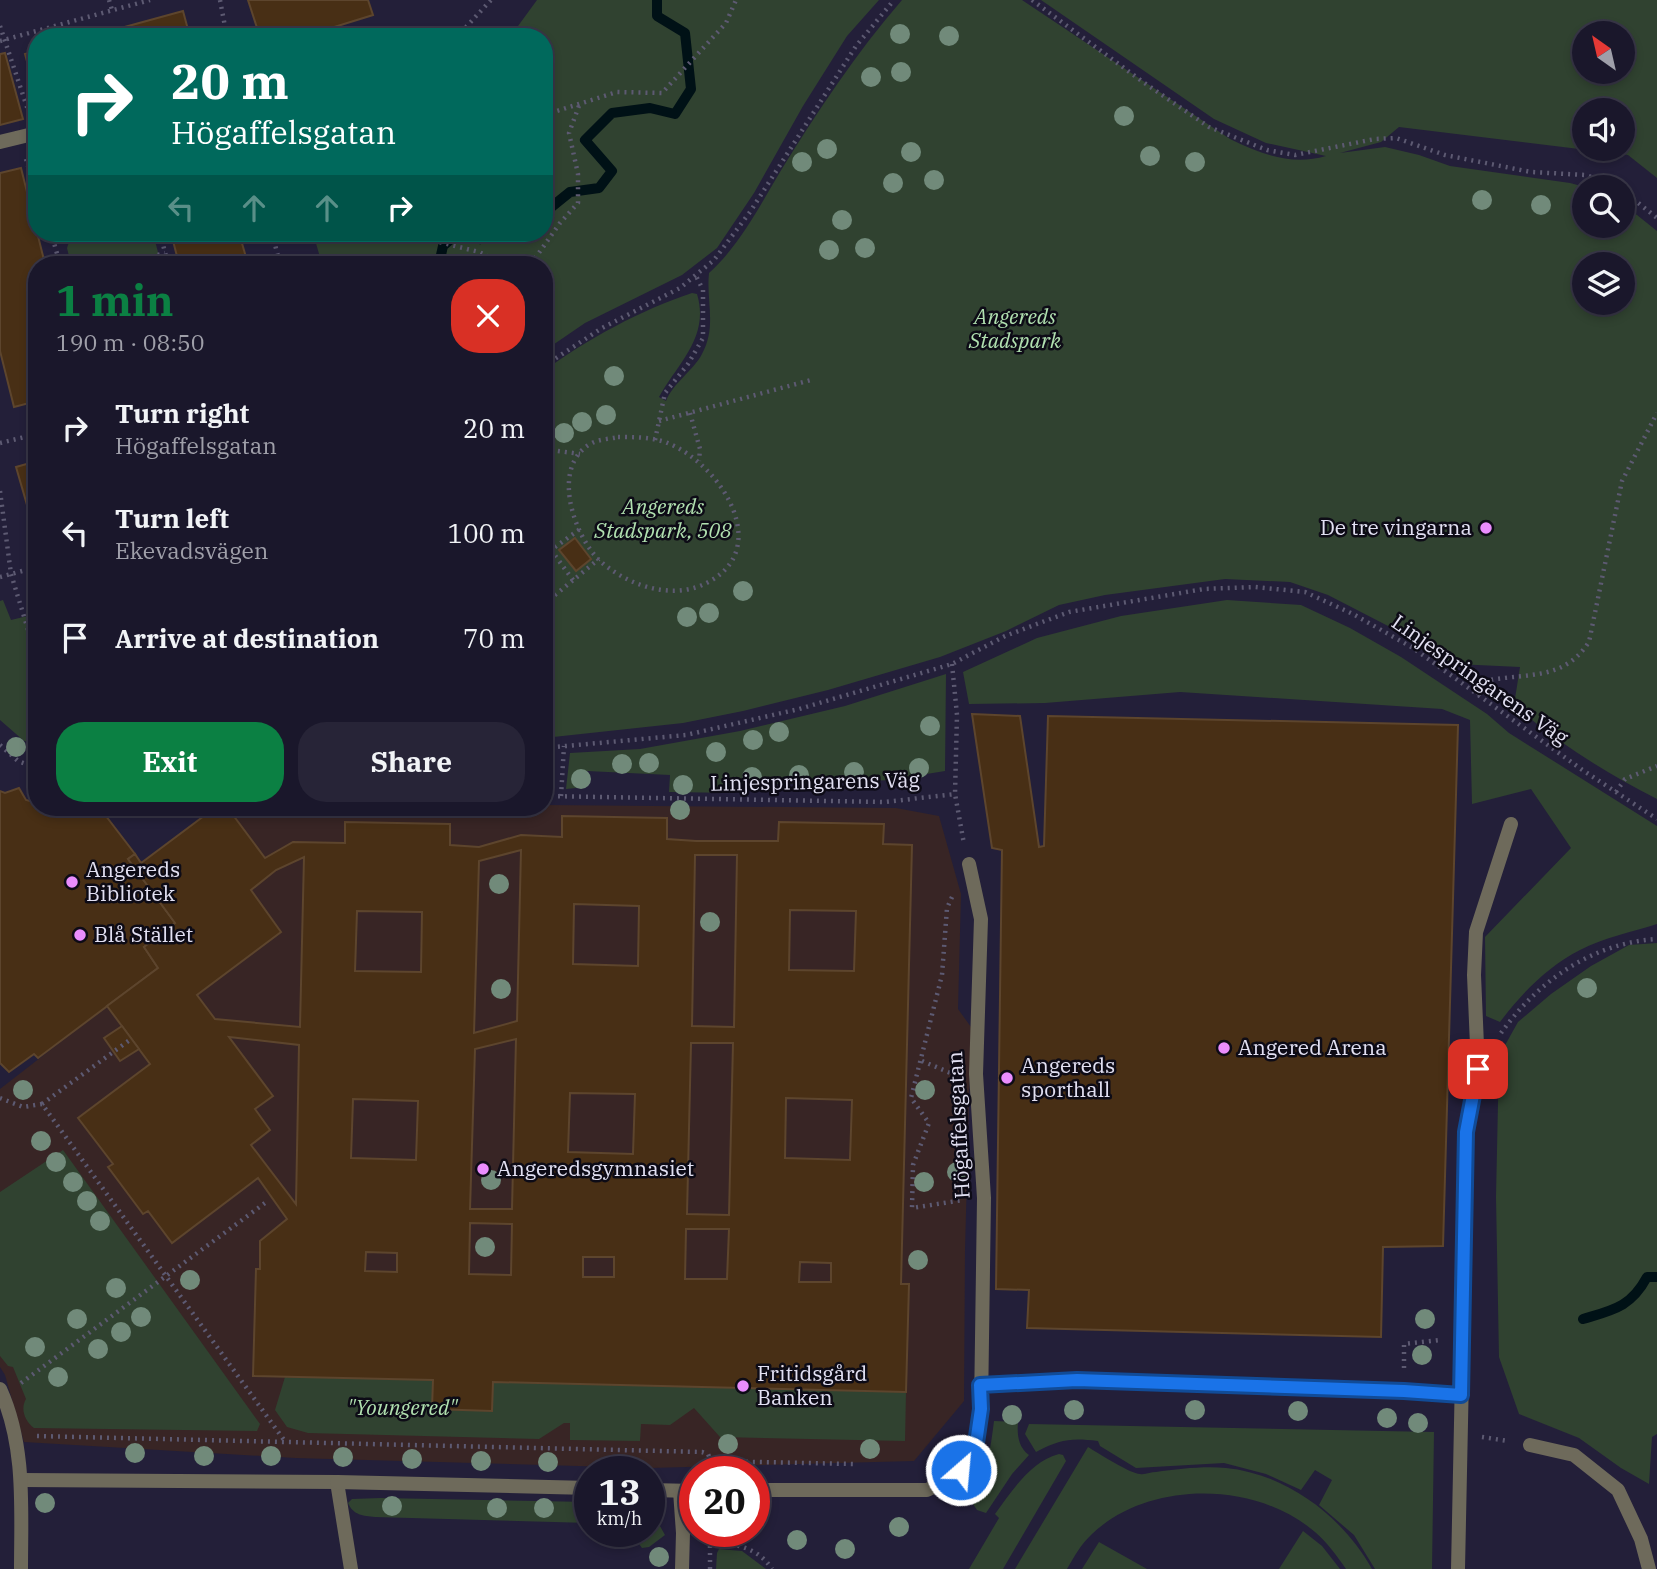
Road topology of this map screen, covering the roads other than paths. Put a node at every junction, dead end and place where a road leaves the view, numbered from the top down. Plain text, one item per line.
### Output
1 (28, 135) edge
2 (0, 142) edge
3 (1511, 824) dead end
4 (969, 864) road end
5 (980, 1385) junction
6 (2, 1393) edge
7 (1461, 1395) junction
8 (1530, 1445) road end
9 (21, 1480) junction
10 (337, 1482) junction
11 (574, 1488) edge
12 (770, 1490) edge
13 (683, 1547) edge
14 (21, 1569) edge
15 (351, 1569) edge
16 (682, 1569) edge
17 (1458, 1569) edge
18 (1649, 1569) edge

1 - 2 street
3 - 7 street
4 - 5 street, Högaffelsgatan
5 - 7 street
5 - 12 street, Högaffelsgatan
6 - 9 street
7 - 17 street
8 - 18 street
9 - 10 street
9 - 14 street
10 - 11 street
10 - 15 street
13 - 16 street

